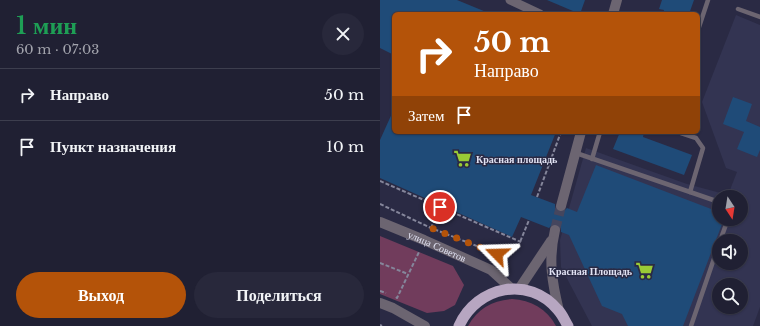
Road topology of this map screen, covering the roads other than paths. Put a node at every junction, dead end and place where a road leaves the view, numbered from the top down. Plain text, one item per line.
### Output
1 (510, 0) edge
2 (617, 0) edge
3 (708, 0) edge
4 (738, 9) dead end
5 (536, 12) edge
6 (614, 12) edge
7 (760, 17) edge
8 (700, 24) edge
9 (581, 134) edge
10 (599, 134) edge
11 (684, 134) edge
12 (576, 153) junction
13 (592, 158) junction
14 (690, 192) junction
15 (712, 200) edge
16 (562, 206) tunnel mouth
17 (380, 222) edge
18 (712, 264) edge
19 (516, 289) junction
20 (380, 303) edge
21 (559, 310) junction
22 (425, 326) edge
23 (459, 326) edge
24 (568, 326) edge
25 (691, 326) edge

1 - 5 street
2 - 6 street
3 - 8 lane
4 - 7 lane
9 - 12 street
10 - 13 lane
11 - 14 lane
12 - 13 lane
12 - 16 street
13 - 14 lane
14 - 15 lane
17 - 19 street, улица Советов
18 - 25 lane
19 - 21 highway
19 - 21 street
19 - 23 highway
20 - 22 street
21 - 24 highway

